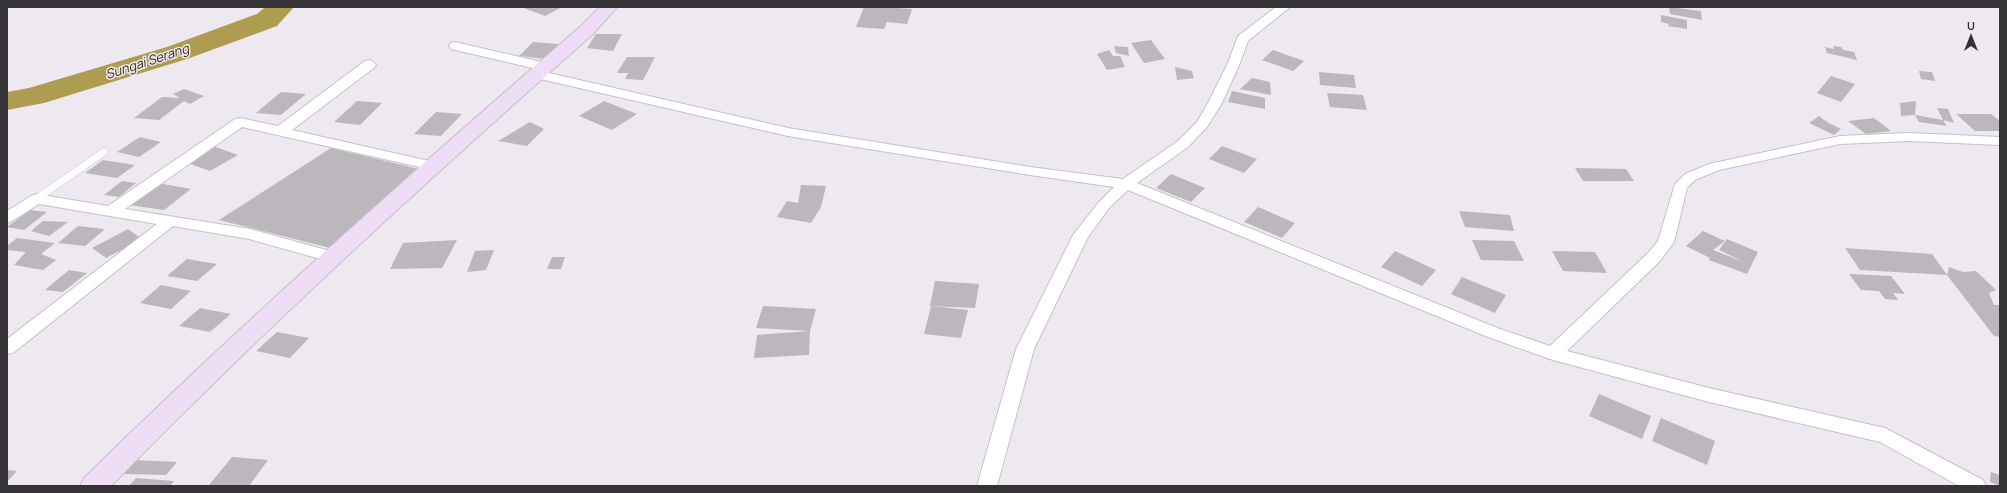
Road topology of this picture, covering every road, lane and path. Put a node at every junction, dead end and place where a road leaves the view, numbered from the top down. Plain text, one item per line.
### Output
1 (609, 7) edge
2 (1284, 7) edge
3 (455, 46) dead end
4 (370, 64) dead end
5 (541, 70) junction
6 (281, 132) junction
7 (2000, 141) edge
8 (104, 152) dead end
9 (433, 166) junction
10 (1126, 184) junction
11 (36, 200) junction
12 (110, 212) junction
13 (7, 218) edge
14 (169, 222) junction
15 (331, 257) junction
16 (7, 348) edge
17 (1553, 354) junction
18 (94, 486) edge
19 (987, 486) edge
20 (1976, 486) edge

1 - 5 street
2 - 10 street
3 - 5 street
4 - 6 street
5 - 9 street
5 - 10 street
6 - 9 street
6 - 12 street
7 - 17 street
8 - 11 lane
9 - 15 street
10 - 17 street
10 - 19 street
11 - 12 street
11 - 13 street
12 - 14 street
14 - 15 street
14 - 16 street
15 - 18 street
17 - 20 street

